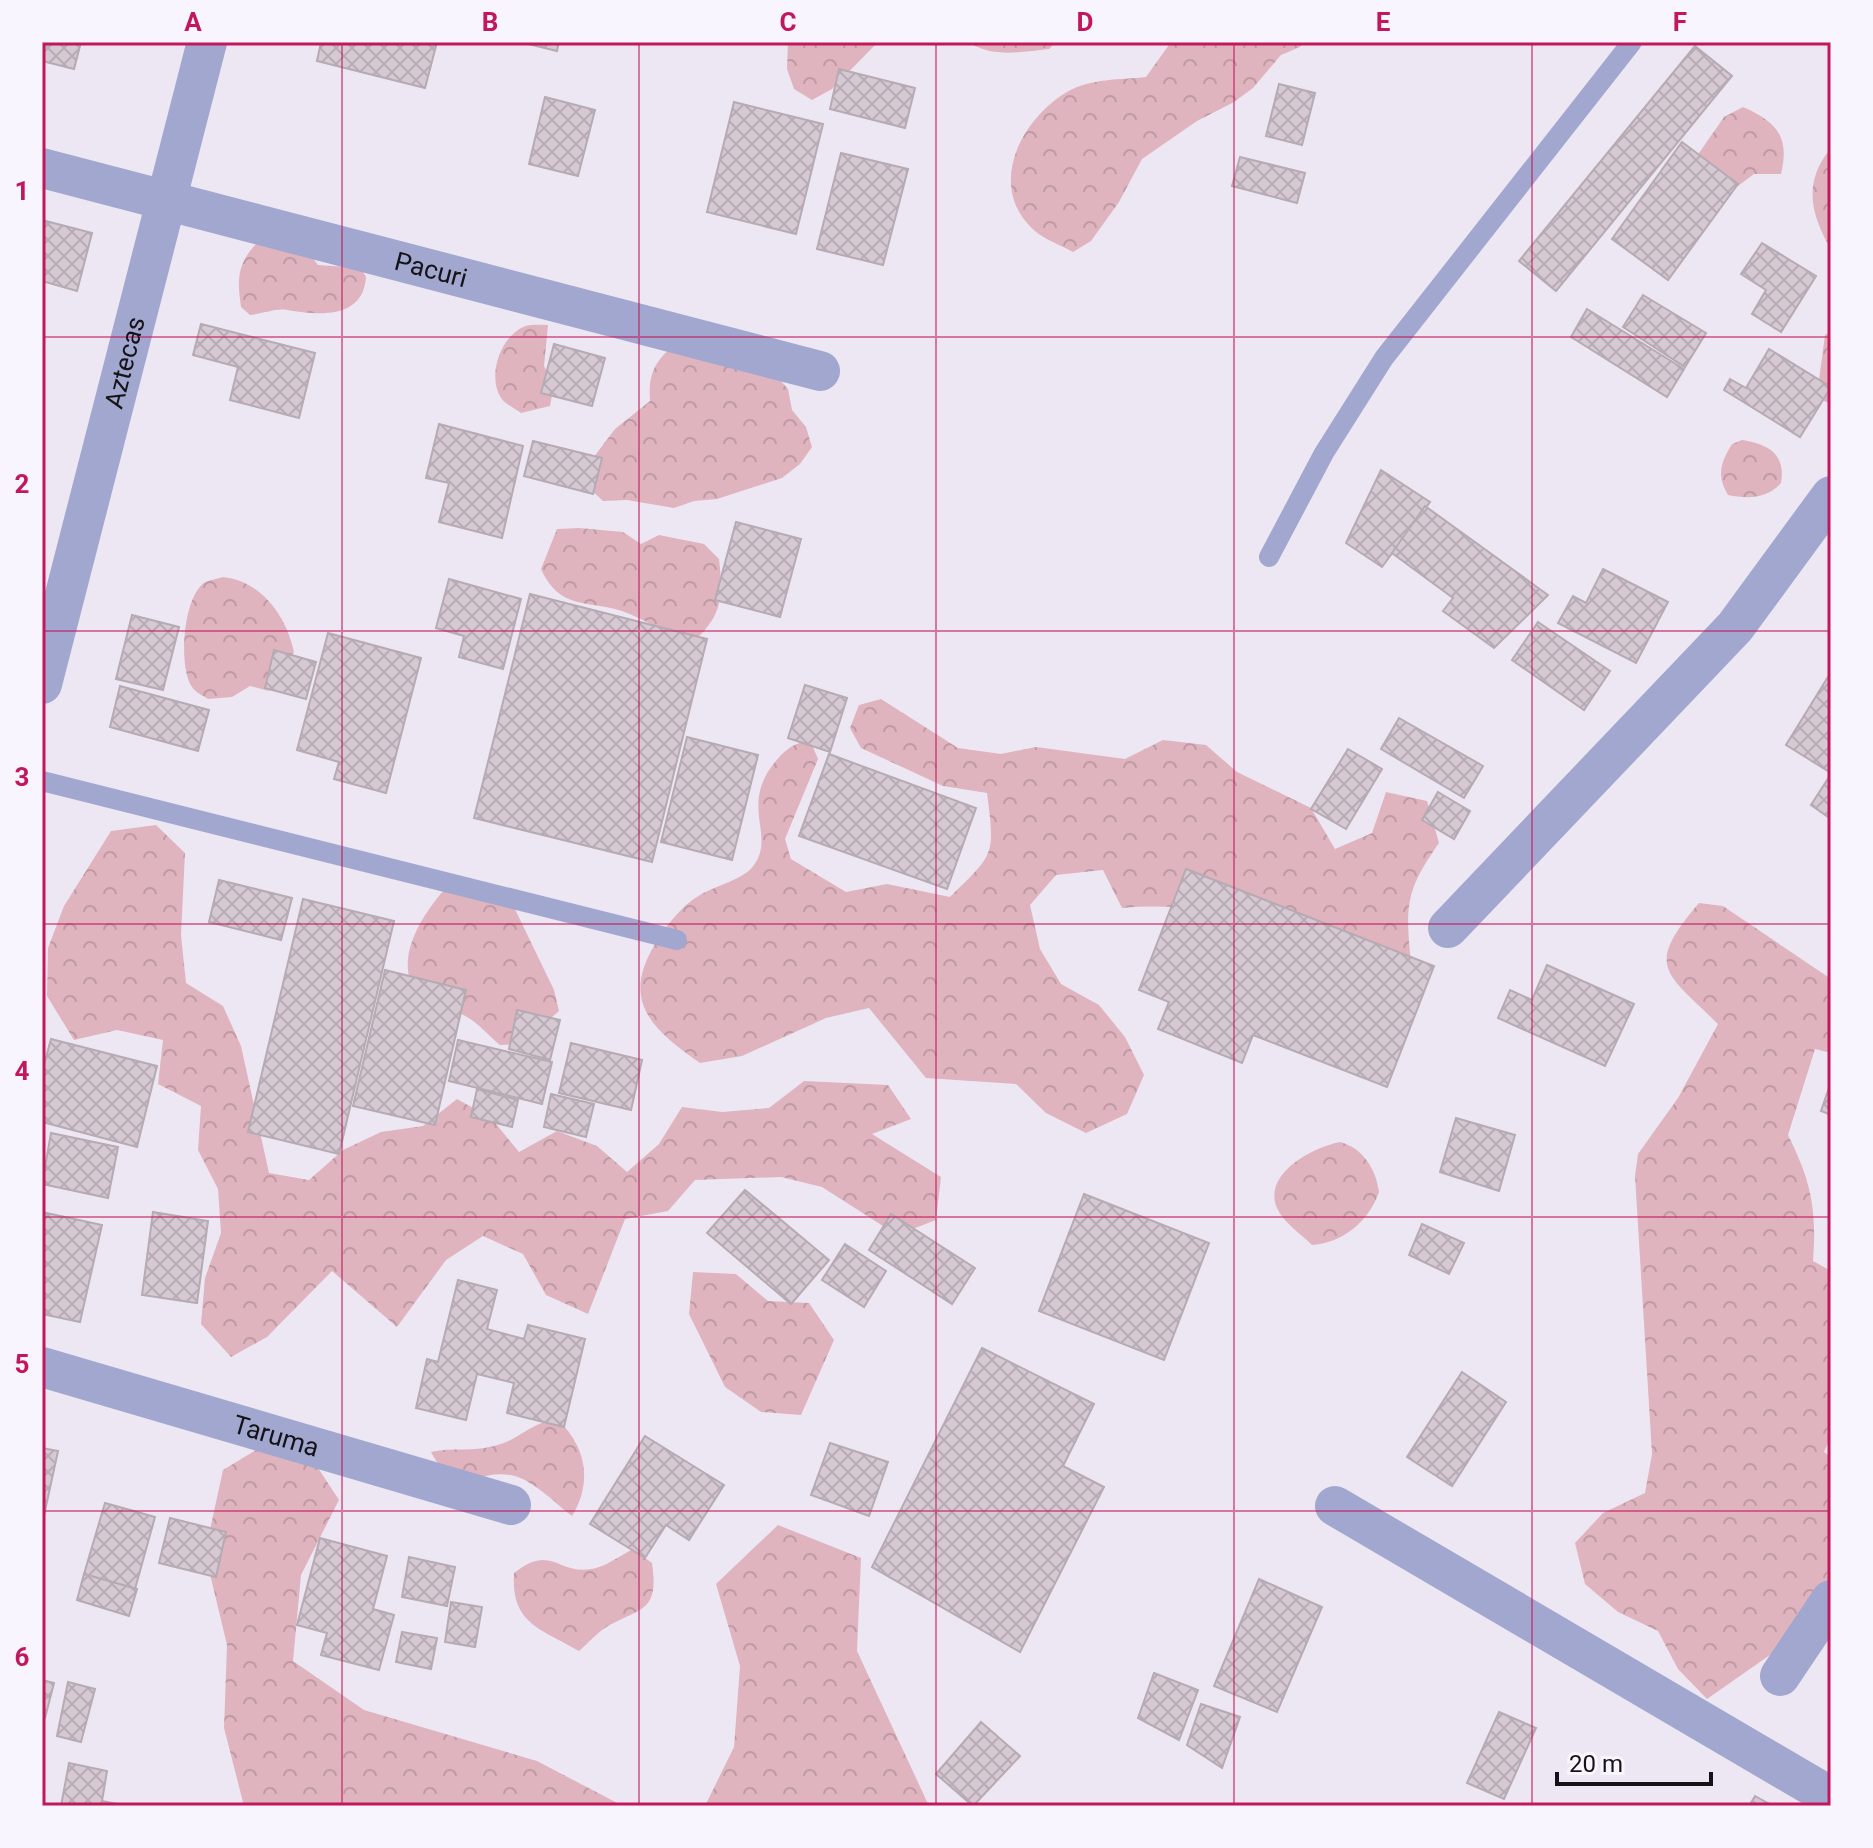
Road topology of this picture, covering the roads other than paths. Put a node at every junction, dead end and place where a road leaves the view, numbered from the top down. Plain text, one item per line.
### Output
1 (207, 42) edge
2 (1632, 42) edge
3 (42, 168) edge
4 (168, 203) junction
5 (820, 371) dead end
6 (1831, 496) edge
7 (1269, 557) dead end
8 (42, 684) edge
9 (42, 781) edge
10 (1448, 928) dead end
11 (677, 940) dead end
12 (42, 1367) edge
13 (511, 1505) dead end
14 (1335, 1506) dead end
15 (1831, 1600) edge
16 (1780, 1676) dead end
17 (1831, 1797) edge

1 - 4 street, Aztecas
2 - 7 lane
3 - 4 street, Pacuri
4 - 5 street, Pacuri
4 - 8 street, Aztecas
6 - 10 street
9 - 11 lane
12 - 13 street, Taruma
14 - 17 street
15 - 16 street

